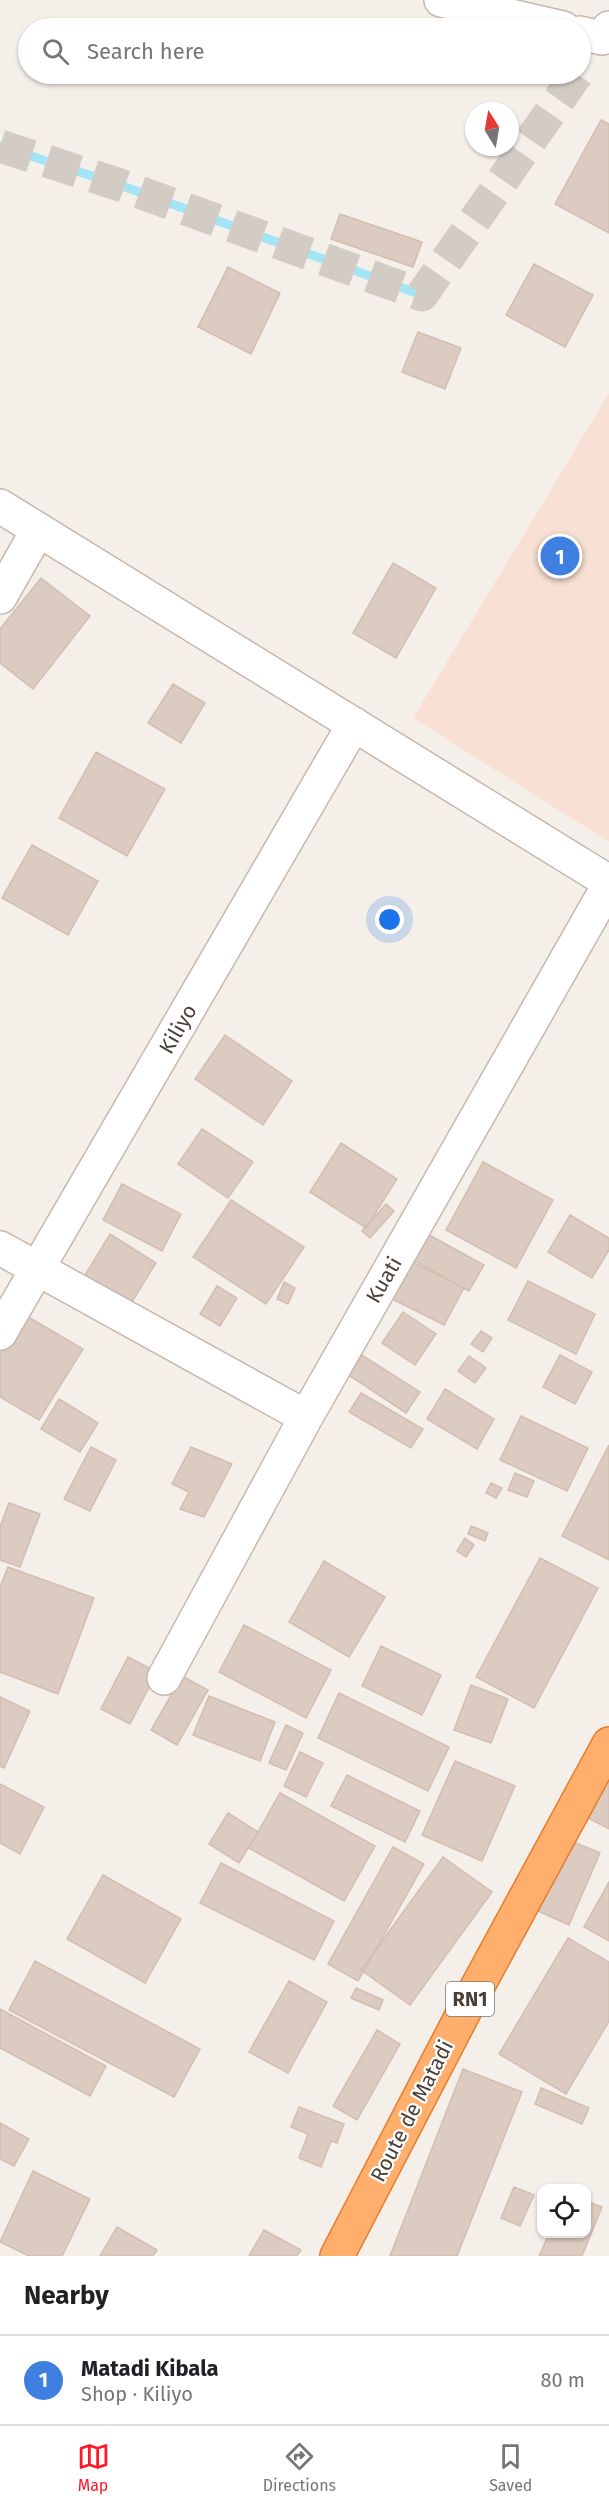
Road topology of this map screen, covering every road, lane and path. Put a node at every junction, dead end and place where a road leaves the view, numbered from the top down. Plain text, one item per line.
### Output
1 (441, 0) edge
2 (519, 18) edge
3 (0, 506) edge
4 (38, 530) junction
5 (0, 597) edge
6 (354, 724) junction
7 (609, 883) edge
8 (0, 1248) edge
9 (39, 1269) junction
10 (0, 1333) edge
11 (306, 1417) junction
12 (164, 1678) dead end
13 (609, 1744) edge
14 (337, 2256) edge

1 - 2 street
3 - 4 street
4 - 5 street
4 - 6 street
6 - 7 street
6 - 9 street, Kiliyo
7 - 11 street, Kuati
8 - 9 street
9 - 10 street, Kiliyo
9 - 11 street
11 - 12 street, Kuati
13 - 14 highway, Route de Matadi / RN1

